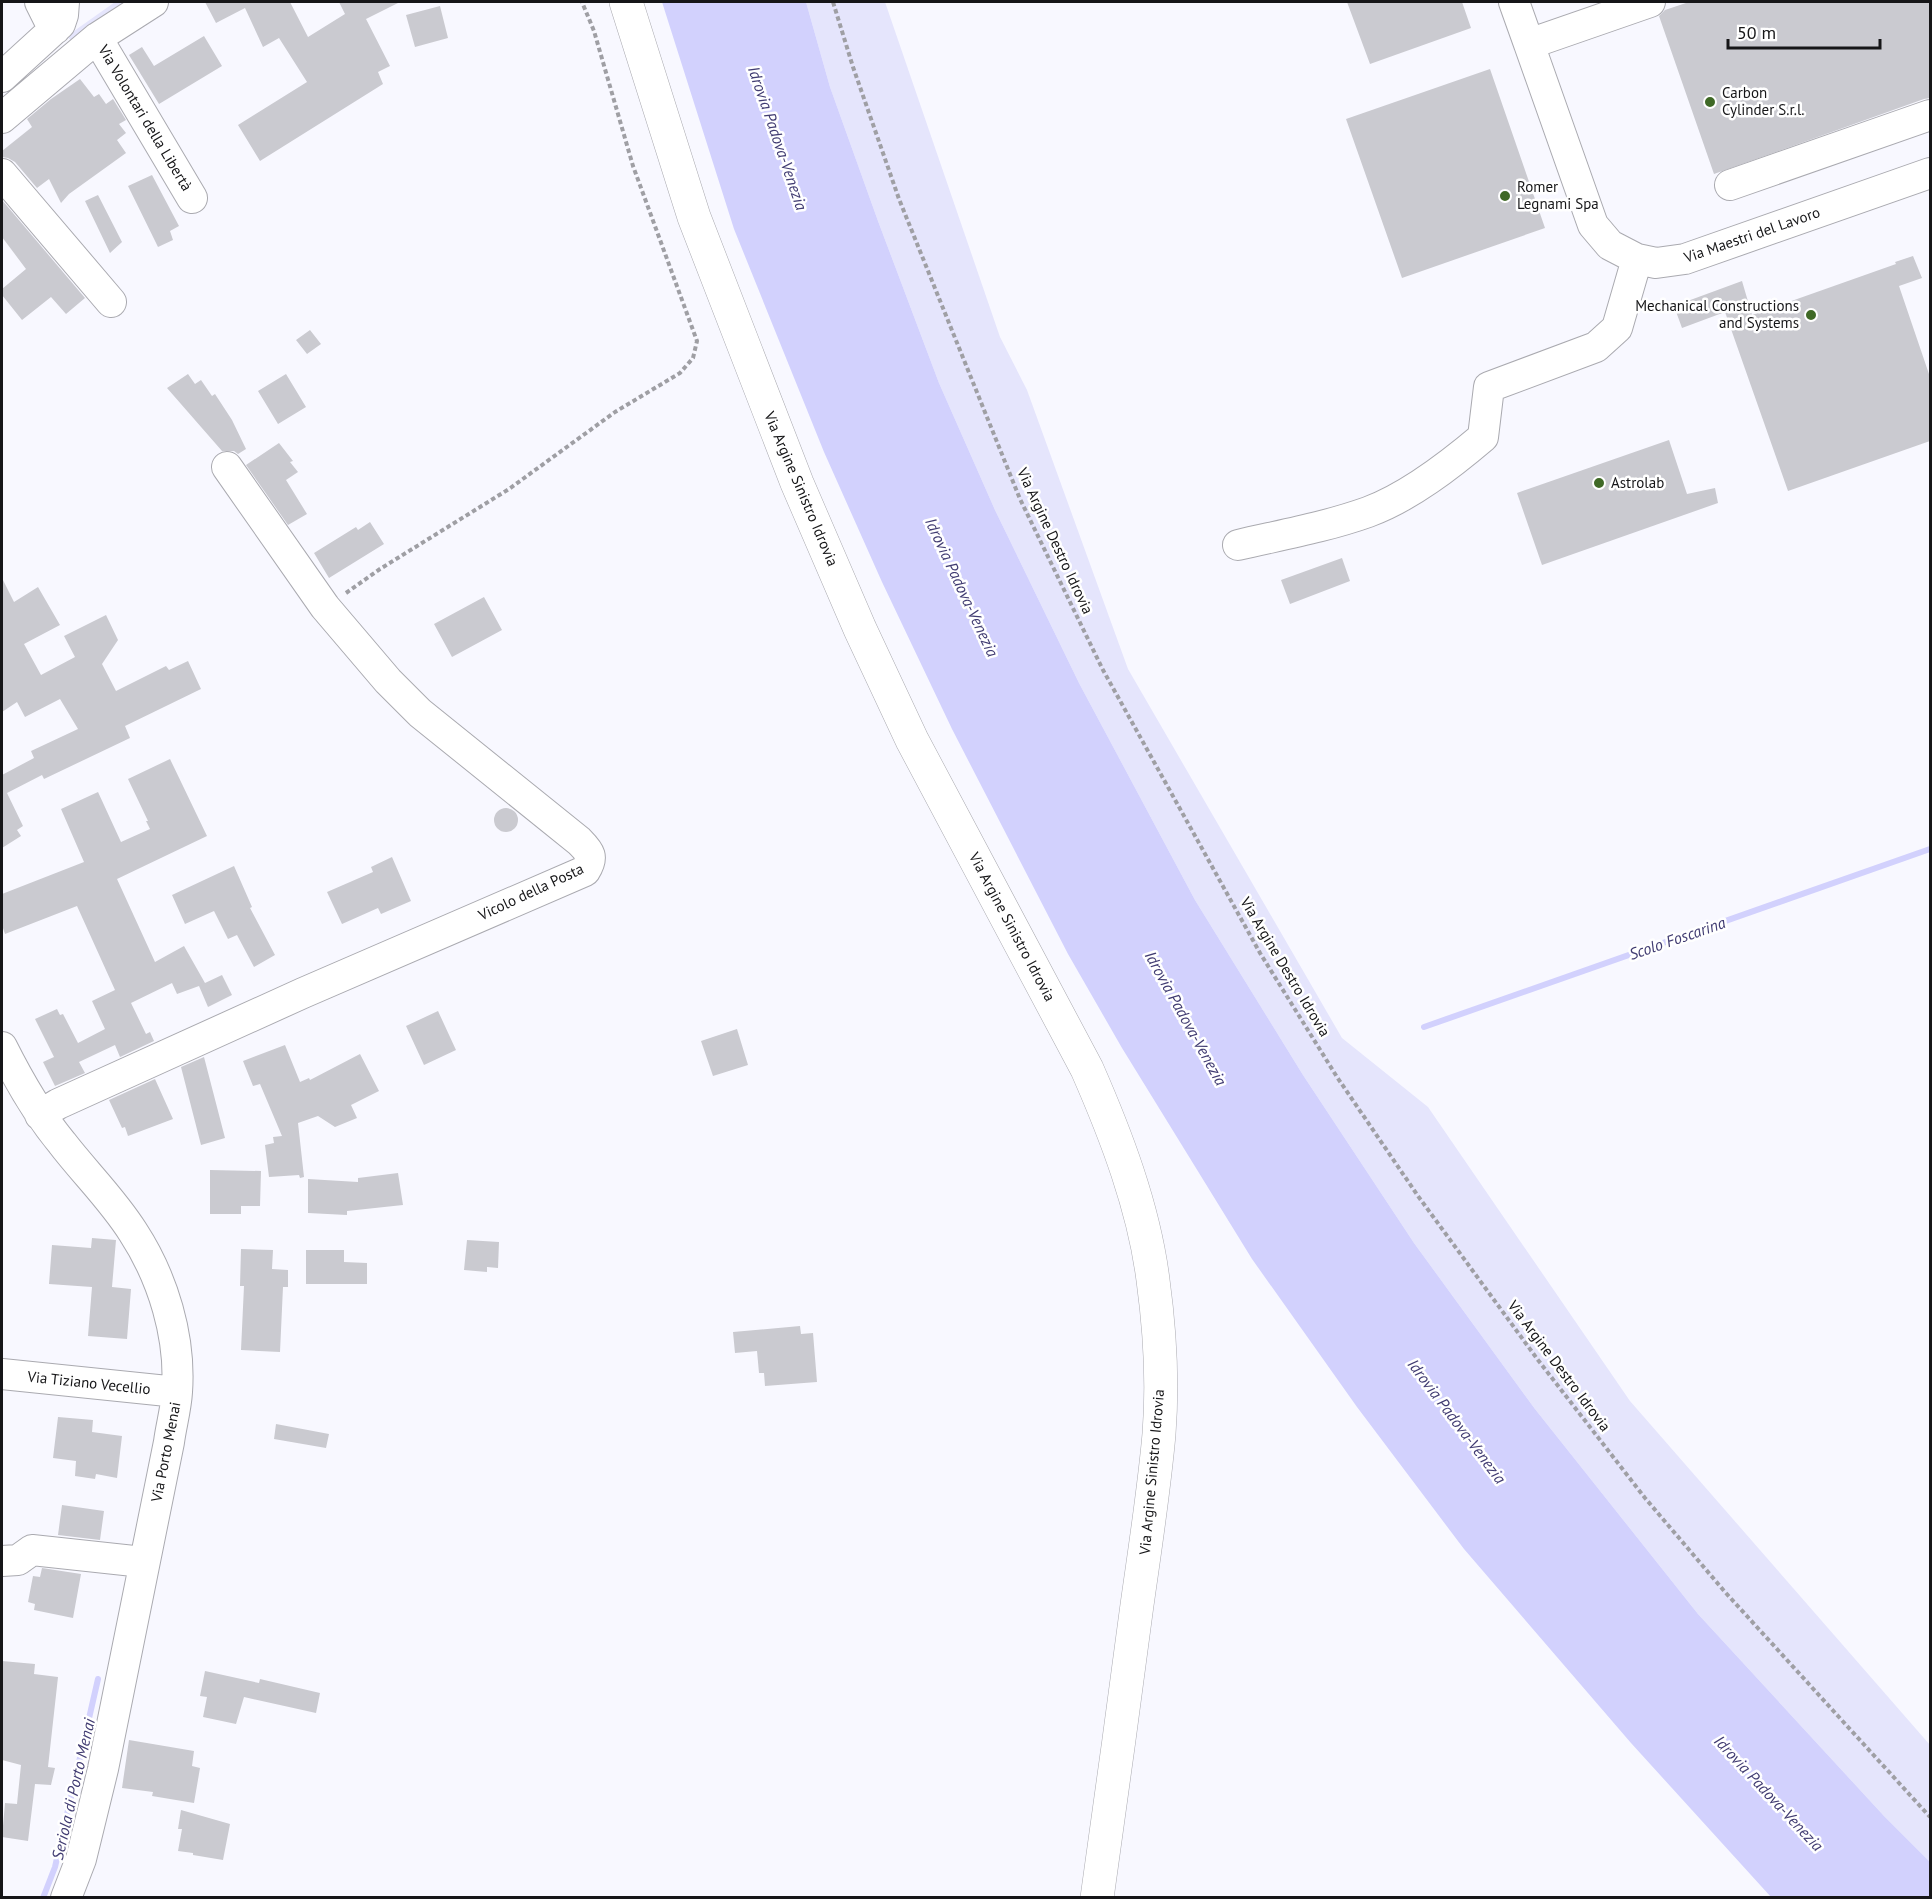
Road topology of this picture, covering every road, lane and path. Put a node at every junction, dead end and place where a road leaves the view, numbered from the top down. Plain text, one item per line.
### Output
1 (153, 2) edge
2 (582, 2) edge
3 (626, 2) edge
4 (833, 2) edge
5 (1514, 2) edge
6 (1650, 2) edge
7 (62, 7) edge
8 (97, 38) junction
9 (1529, 44) junction
10 (2, 77) edge
11 (1930, 115) edge
12 (2, 118) edge
13 (1930, 173) edge
14 (2, 174) edge
15 (1730, 185) dead end
16 (192, 198) dead end
17 (1637, 259) junction
18 (111, 302) dead end
19 (227, 467) dead end
20 (1238, 545) dead end
21 (325, 607) junction
22 (2, 1047) edge
23 (40, 1115) junction
24 (2, 1374) edge
25 (177, 1392) junction
26 (2, 1561) edge
27 (143, 1562) junction
28 (1930, 1817) edge
29 (66, 1898) edge
30 (1098, 1898) edge

1 - 8 street, Via Volontari della Libertà
2 - 21 path
3 - 30 main road, Via Argine Sinistro Idrovia
4 - 28 path, Via Argine Destro Idrovia
5 - 9 street
6 - 9 street
7 - 10 street
8 - 12 street, Via Volontari della Libertà
8 - 16 street, Via Volontari della Libertà
9 - 17 street
11 - 15 street
13 - 17 street, Via Maestri del Lavoro
14 - 18 street
17 - 20 street
19 - 21 street, Vicolo della Posta
21 - 23 street, Vicolo della Posta
22 - 23 street, Via Porto Menai
23 - 25 street, Via Porto Menai
24 - 25 street, Via Tiziano Vecellio
25 - 27 street, Via Porto Menai
26 - 27 street
27 - 29 street, Via Porto Menai

